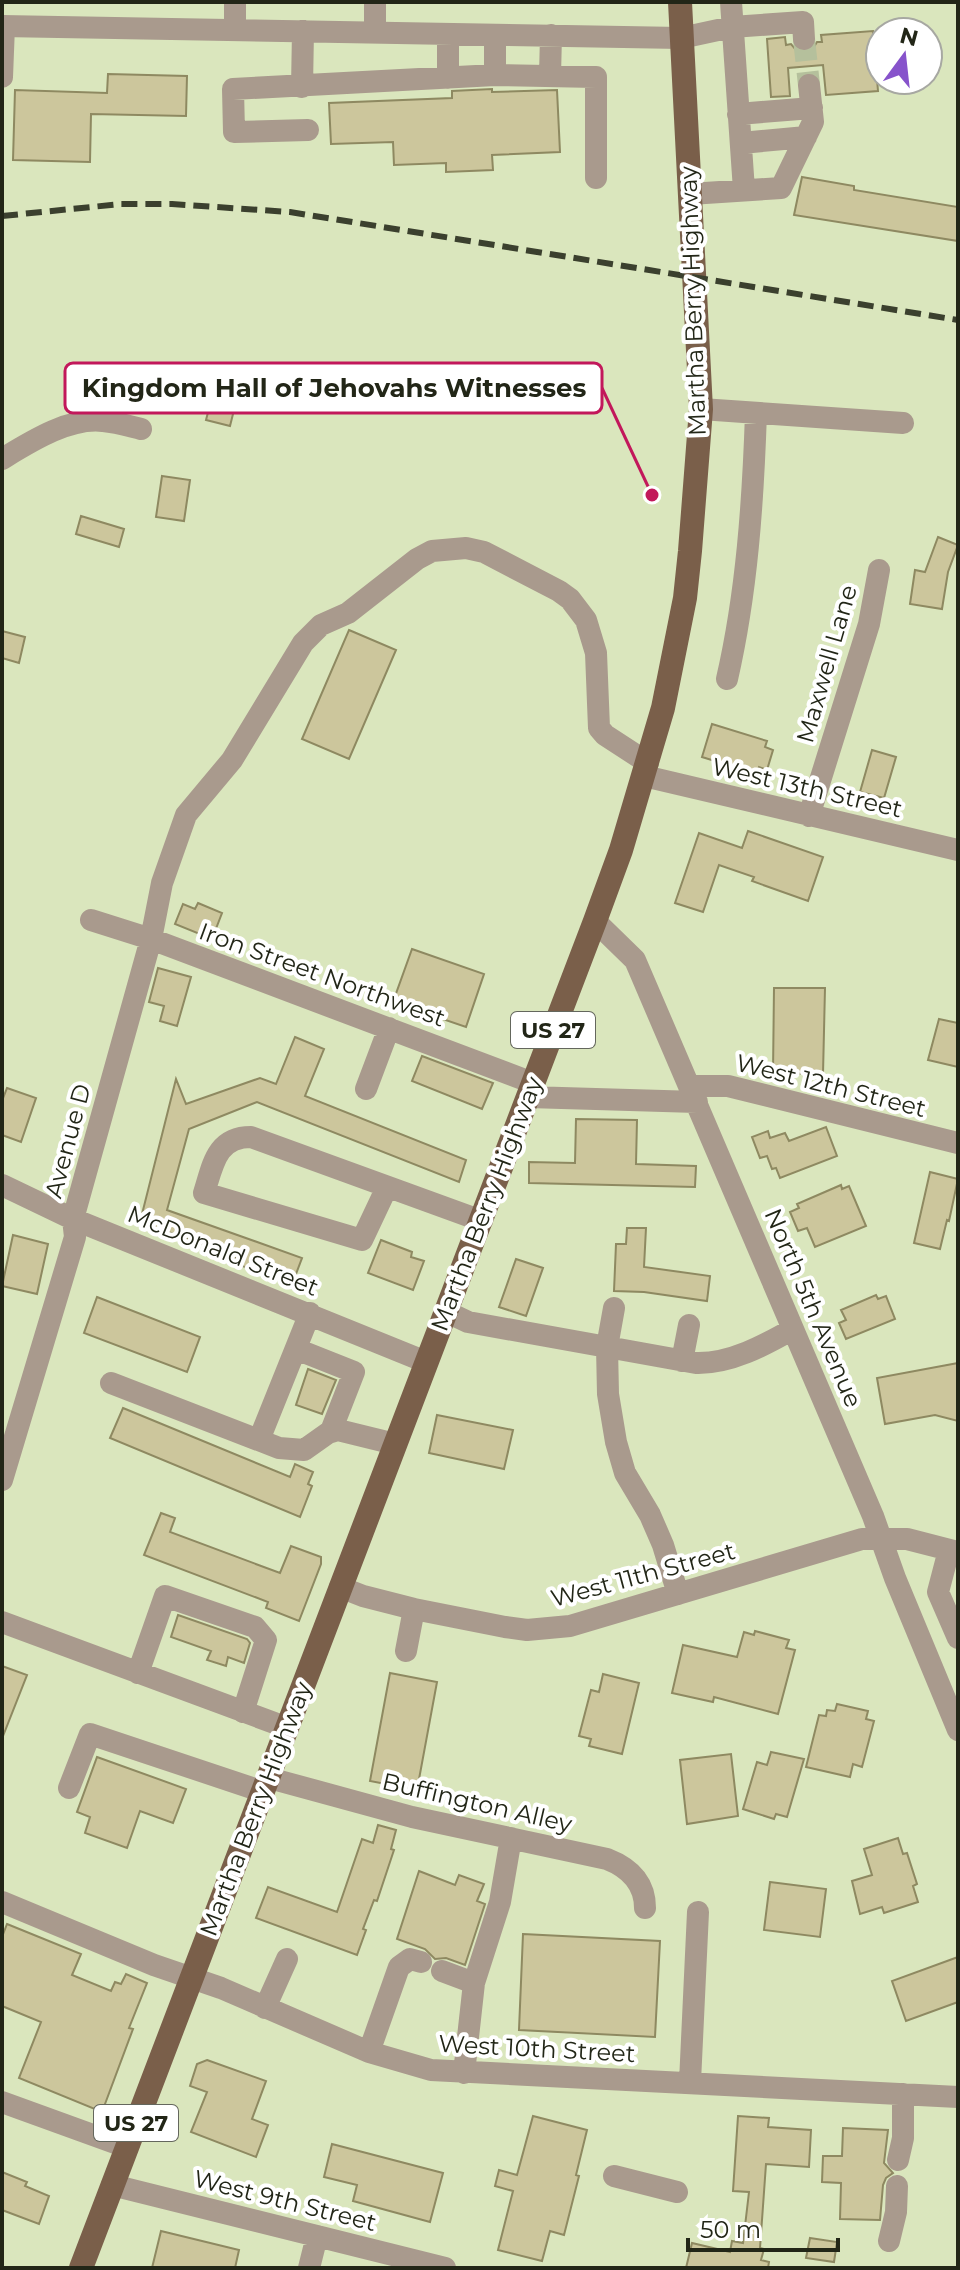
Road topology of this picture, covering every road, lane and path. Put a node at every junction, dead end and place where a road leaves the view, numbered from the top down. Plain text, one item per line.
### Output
1 (235, 2) edge
2 (375, 2) edge
3 (680, 2) edge
4 (731, 2) edge
5 (3, 26) edge
6 (732, 27) junction
7 (235, 30) junction
8 (303, 31) junction
9 (375, 32) junction
10 (448, 34) junction
11 (495, 35) junction
12 (551, 35) junction
13 (681, 38) junction
14 (804, 39) dead end
15 (495, 75) junction
16 (550, 76) junction
17 (2, 77) edge
18 (448, 78) junction
19 (809, 85) tunnel mouth
20 (302, 87) junction
21 (812, 108) junction
22 (738, 114) junction
23 (308, 130) dead end
24 (806, 137) junction
25 (741, 143) junction
26 (596, 178) dead end
27 (744, 190) junction
28 (690, 194) junction
29 (701, 409) junction
30 (756, 413) junction
31 (903, 423) dead end
32 (141, 429) dead end
33 (2, 459) edge
34 (879, 570) dead end
35 (727, 679) dead end
36 (646, 769) junction
37 (186, 815) joint
38 (809, 816) junction
39 (958, 850) edge
40 (91, 920) dead end
41 (595, 921) junction
42 (151, 939) junction
43 (389, 1028) junction
44 (366, 1089) dead end
45 (531, 1090) junction
46 (694, 1094) junction
47 (958, 1143) edge
48 (2, 1185) edge
49 (387, 1187) junction
50 (73, 1219) junction
51 (482, 1221) junction
52 (614, 1308) dead end
53 (447, 1312) junction
54 (310, 1313) junction
55 (689, 1325) dead end
56 (793, 1329) junction
57 (607, 1347) junction
58 (296, 1349) junction
59 (682, 1361) junction
60 (426, 1362) junction
61 (111, 1383) dead end
62 (331, 1431) junction
63 (259, 1440) junction
64 (395, 1444) junction
65 (2, 1480) edge
66 (881, 1539) junction
67 (954, 1551) edge
68 (340, 1587) junction
69 (678, 1594) junction
70 (414, 1609) junction
71 (2, 1622) edge
72 (958, 1638) edge
73 (406, 1651) dead end
74 (138, 1673) junction
75 (243, 1712) junction
76 (288, 1728) junction
77 (958, 1730) edge
78 (266, 1785) junction
79 (69, 1788) dead end
80 (511, 1838) junction
81 (2, 1902) edge
82 (645, 1908) dead end
83 (698, 1912) dead end
84 (287, 1959) dead end
85 (191, 1978) junction
86 (474, 1983) junction
87 (265, 2008) junction
88 (369, 2052) junction
89 (464, 2073) junction
90 (690, 2082) junction
91 (903, 2094) junction
92 (958, 2097) edge
93 (2, 2102) edge
94 (126, 2147) junction
95 (898, 2160) dead end
96 (614, 2176) dead end
97 (112, 2185) junction
98 (897, 2186) dead end
99 (677, 2192) dead end
100 (317, 2236) junction
101 (889, 2241) dead end
102 (406, 2263) edge
103 (81, 2268) edge
104 (309, 2268) edge
105 (445, 2268) edge

1 - 7 street
2 - 9 street
3 - 13 main road, Martha Berry Highway / US 27
4 - 6 street
5 - 7 street
5 - 17 street
6 - 13 street
6 - 14 street
6 - 22 street
7 - 8 street
8 - 9 street
8 - 20 street
9 - 10 street
10 - 11 street
10 - 18 street
11 - 12 street
11 - 15 street
12 - 13 street
12 - 16 street
13 - 28 main road, Martha Berry Highway / US 27
15 - 16 street
15 - 18 street
16 - 26 street
18 - 20 street
19 - 21 street
20 - 23 street
21 - 22 street
21 - 24 street
22 - 25 street
24 - 25 street
24 - 27 street
25 - 27 street
27 - 28 street
28 - 29 main road, Martha Berry Highway / US 27
29 - 30 street
29 - 36 main road, Martha Berry Highway / US 27
30 - 31 street
30 - 35 street
32 - 33 street
34 - 38 street, Maxwell Lane
36 - 37 street, West 13th Street
36 - 38 street, West 13th Street
36 - 41 main road, Martha Berry Highway / US 27
37 - 42 street, Avenue D
38 - 39 street, West 13th Street
40 - 42 street, Iron Street Northwest
41 - 45 main road, Martha Berry Highway / US 27
41 - 46 street, North 5th Avenue
42 - 43 street, Iron Street Northwest
42 - 50 street, Avenue D
43 - 44 street
43 - 45 street, Iron Street Northwest
45 - 46 street, Iron Street Northwest
45 - 51 main road, Martha Berry Highway / US 27
46 - 47 street, West 12th Street
46 - 56 street, North 5th Avenue
48 - 50 street, McDonald Street
49 - 49 street
49 - 51 street
50 - 54 street, McDonald Street
50 - 65 street, Avenue D
51 - 53 main road, Martha Berry Highway / US 27
52 - 57 street
53 - 57 street
53 - 60 main road, Martha Berry Highway / US 27
54 - 58 street
54 - 60 street, McDonald Street
55 - 59 street
56 - 59 street
56 - 66 street, North 5th Avenue
57 - 59 street
57 - 69 street
58 - 62 street
58 - 63 street
60 - 64 main road, Martha Berry Highway / US 27
61 - 63 street
62 - 63 street
62 - 64 street
64 - 68 main road, Martha Berry Highway / US 27
66 - 67 street, West 11th Street
66 - 69 street, West 11th Street
66 - 77 street, North 5th Avenue
67 - 72 street
68 - 70 street, West 11th Street
68 - 76 main road, Martha Berry Highway / US 27
69 - 70 street, West 11th Street
70 - 73 street
71 - 74 street
74 - 75 street
74 - 75 street
75 - 76 street
76 - 78 main road, Martha Berry Highway / US 27
78 - 79 street, Buffington Alley
78 - 80 street, Buffington Alley
78 - 85 main road, Martha Berry Highway / US 27
80 - 82 street, Buffington Alley
80 - 86 street
81 - 85 street, West 10th Street
83 - 90 street
84 - 87 street
85 - 87 street, West 10th Street
85 - 94 main road, Martha Berry Highway / US 27
86 - 88 street
86 - 89 street
87 - 88 street, West 10th Street
88 - 89 street, West 10th Street
89 - 90 street, West 10th Street
90 - 91 street, West 10th Street
91 - 92 street, West 10th Street
91 - 95 street
93 - 94 street
94 - 97 main road, Martha Berry Highway / US 27
96 - 99 street
97 - 100 street, West 9th Street
97 - 103 main road, Martha Berry Highway / US 27
98 - 101 street
100 - 102 street, West 9th Street
100 - 104 street
102 - 105 street, West 9th Street

